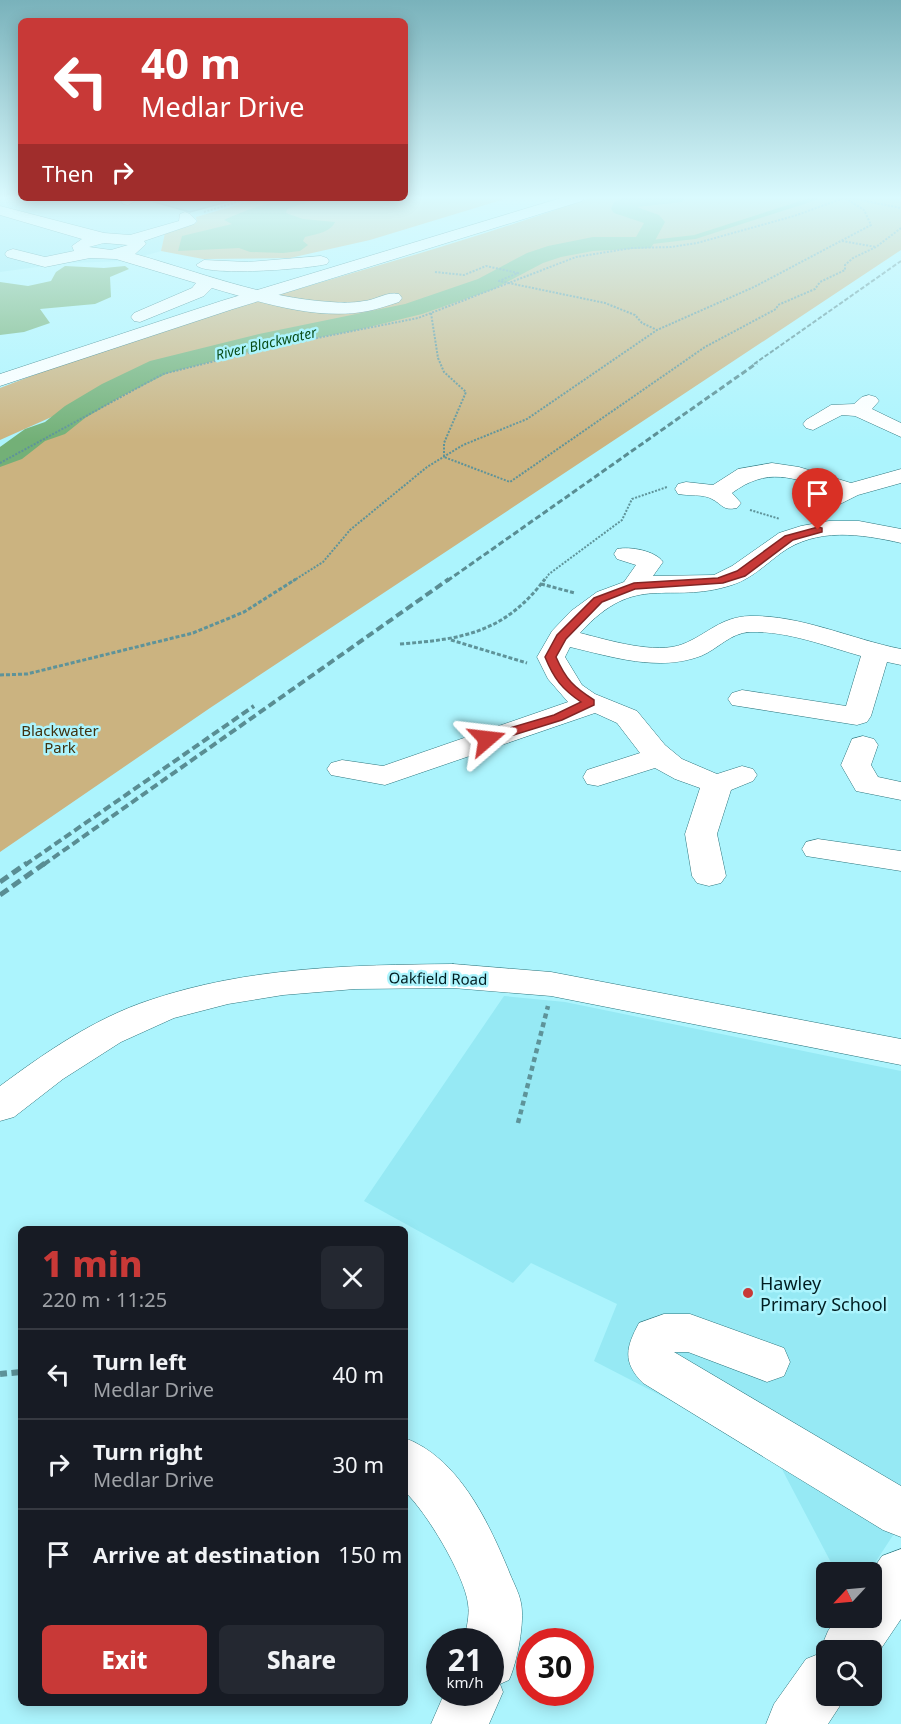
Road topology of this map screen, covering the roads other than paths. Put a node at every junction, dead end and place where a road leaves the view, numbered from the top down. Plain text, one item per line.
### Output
1 (227, 278) edge
2 (280, 278) edge
3 (293, 278) edge
4 (205, 279) joint
5 (256, 289) junction
6 (393, 298) dead end
7 (140, 317) junction
8 (0, 367) edge
9 (0, 380) edge
10 (813, 424) dead end
11 (901, 431) edge
12 (901, 476) edge
13 (686, 489) road end
14 (850, 490) junction
15 (825, 529) junction
16 (901, 536) edge
17 (626, 554) dead end
18 (634, 586) junction
19 (561, 637) junction
20 (889, 655) edge
21 (742, 699) dead end
22 (590, 703) junction
23 (863, 745) dead end
24 (660, 757) junction
25 (342, 769) dead end
26 (598, 777) dead end
27 (892, 790) edge
28 (818, 849) dead end
29 (901, 861) edge
30 (708, 876) dead end
31 (901, 1052) edge
32 (0, 1107) edge
33 (767, 1362) dead end
34 (408, 1464) edge
35 (901, 1513) edge
36 (901, 1574) edge
37 (882, 1601) edge
38 (493, 1628) edge
39 (816, 1693) edge
40 (468, 1706) edge
41 (459, 1724) edge
42 (794, 1724) edge

1 - 5 street
2 - 5 street
3 - 5 street
4 - 5 street
4 - 7 street
5 - 6 street
5 - 7 street
5 - 9 street
7 - 8 street
10 - 11 street
12 - 14 street
13 - 14 street
14 - 15 street
15 - 16 street
15 - 18 street
17 - 18 street
18 - 19 street
19 - 20 street
19 - 22 street
20 - 21 street
22 - 24 street
22 - 25 street
23 - 27 street
24 - 26 street
24 - 30 street
28 - 29 street
31 - 32 street, Oakfield Road
33 - 35 street
34 - 38 street
36 - 37 street
39 - 42 street
40 - 41 street

